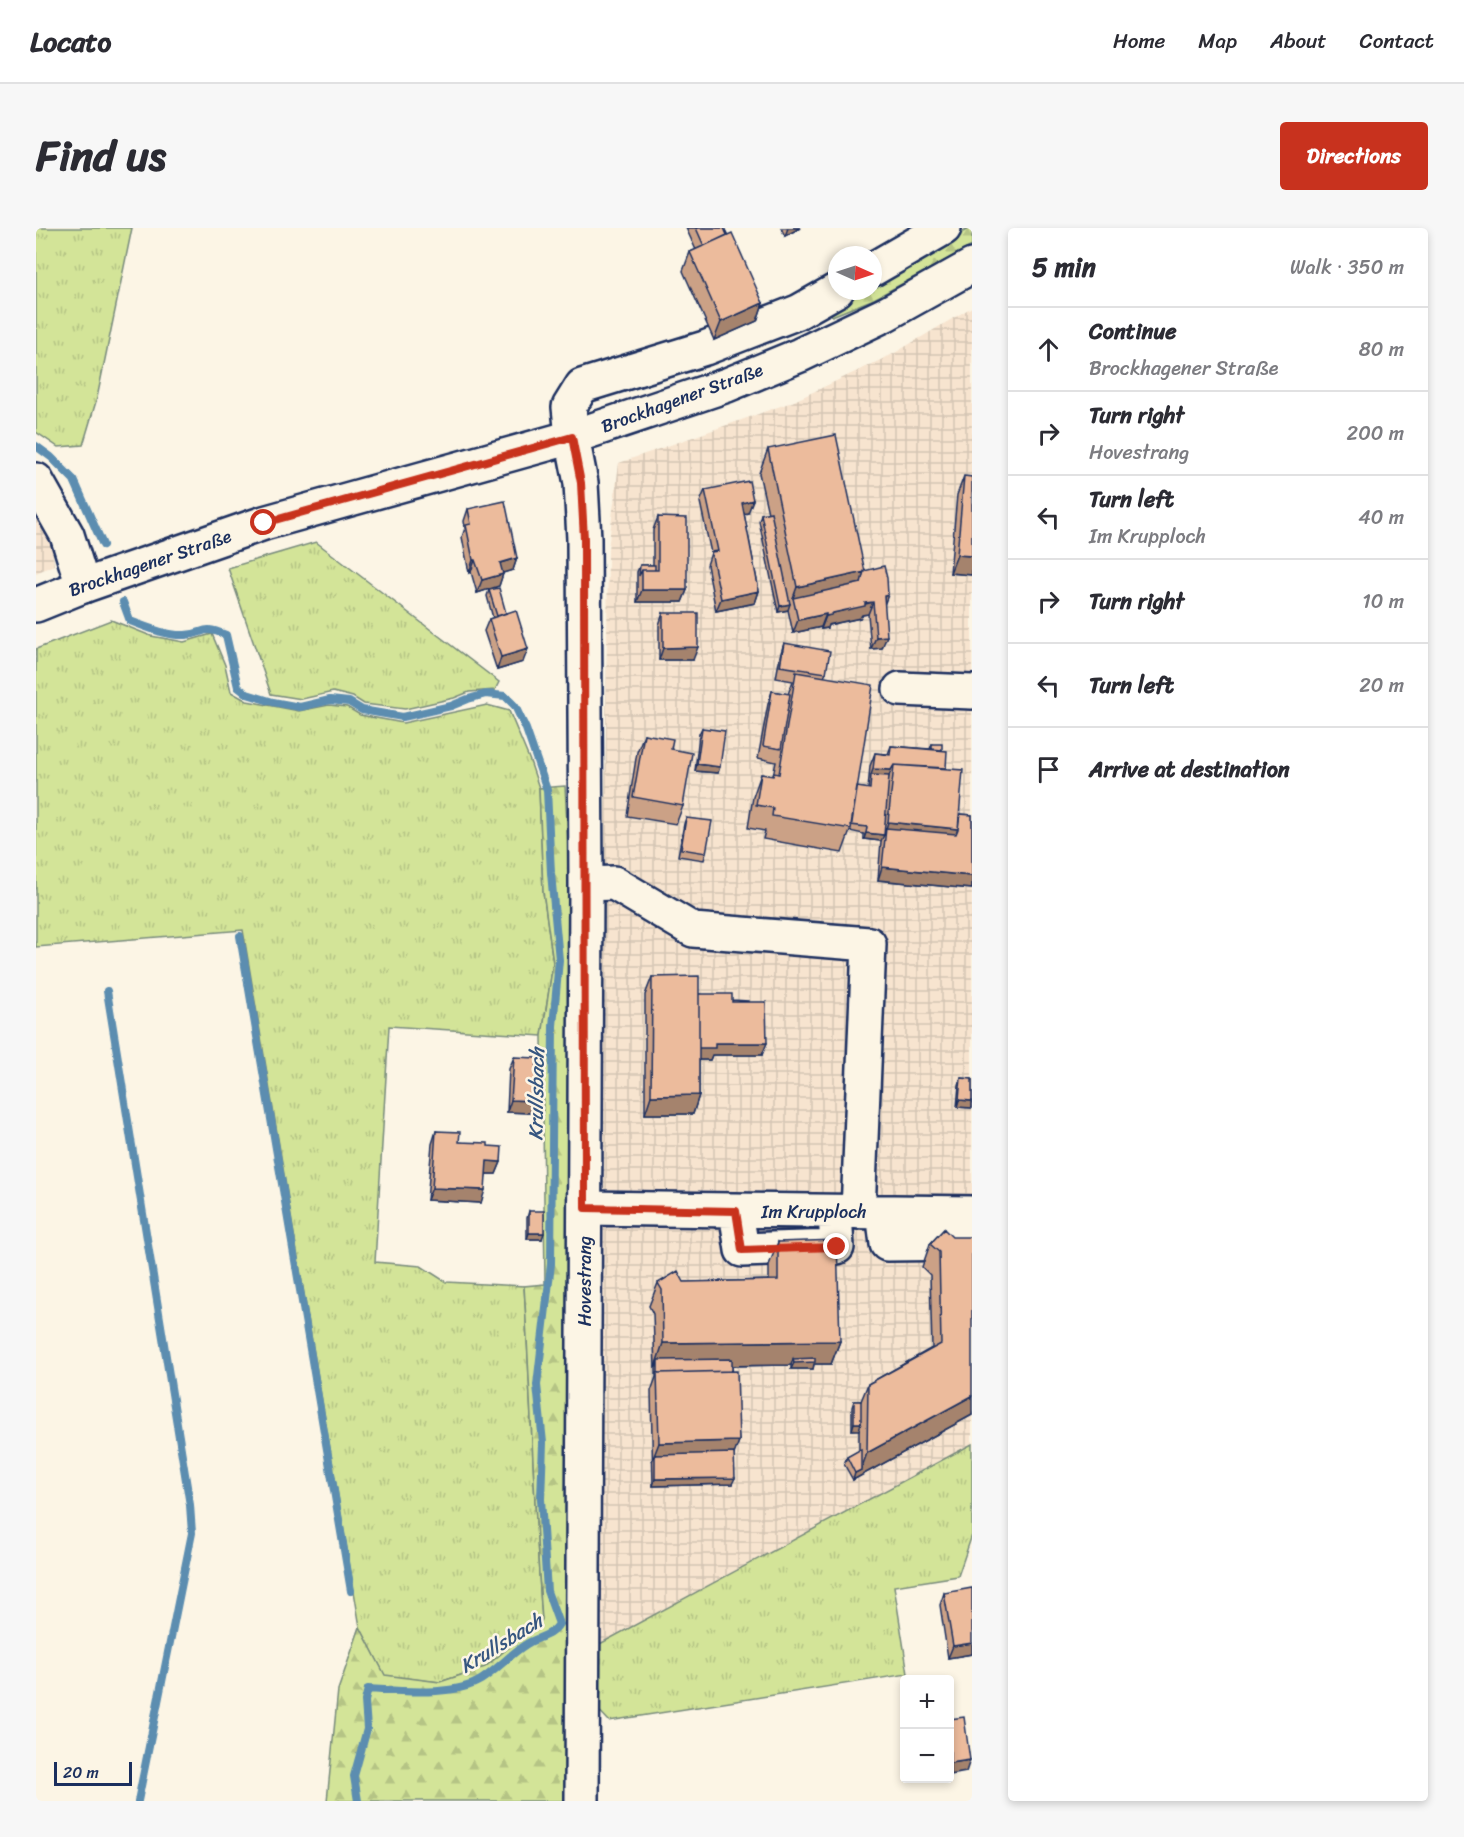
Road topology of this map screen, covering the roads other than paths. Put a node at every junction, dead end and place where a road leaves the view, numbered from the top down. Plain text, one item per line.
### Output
1 (944, 228) edge
2 (882, 264) edge
3 (972, 266) edge
4 (828, 295) edge
5 (572, 437) junction
6 (36, 480) edge
7 (83, 586) junction
8 (36, 605) edge
9 (900, 689) dead end
10 (972, 692) edge
11 (586, 884) junction
12 (585, 1208) junction
13 (859, 1212) junction
14 (972, 1213) edge
15 (972, 1243) edge
16 (582, 1801) edge

1 - 2 street
3 - 5 street, Brockhagener Straße
4 - 5 street, Hovestrang
5 - 7 street, Brockhagener Straße
5 - 11 street, Hovestrang
6 - 7 street
7 - 8 street, Brockhagener Straße
9 - 10 street
11 - 12 street, Hovestrang
11 - 13 street
12 - 13 street, Im Krupploch
12 - 16 street, Hovestrang
13 - 14 street, Im Krupploch
13 - 15 street

